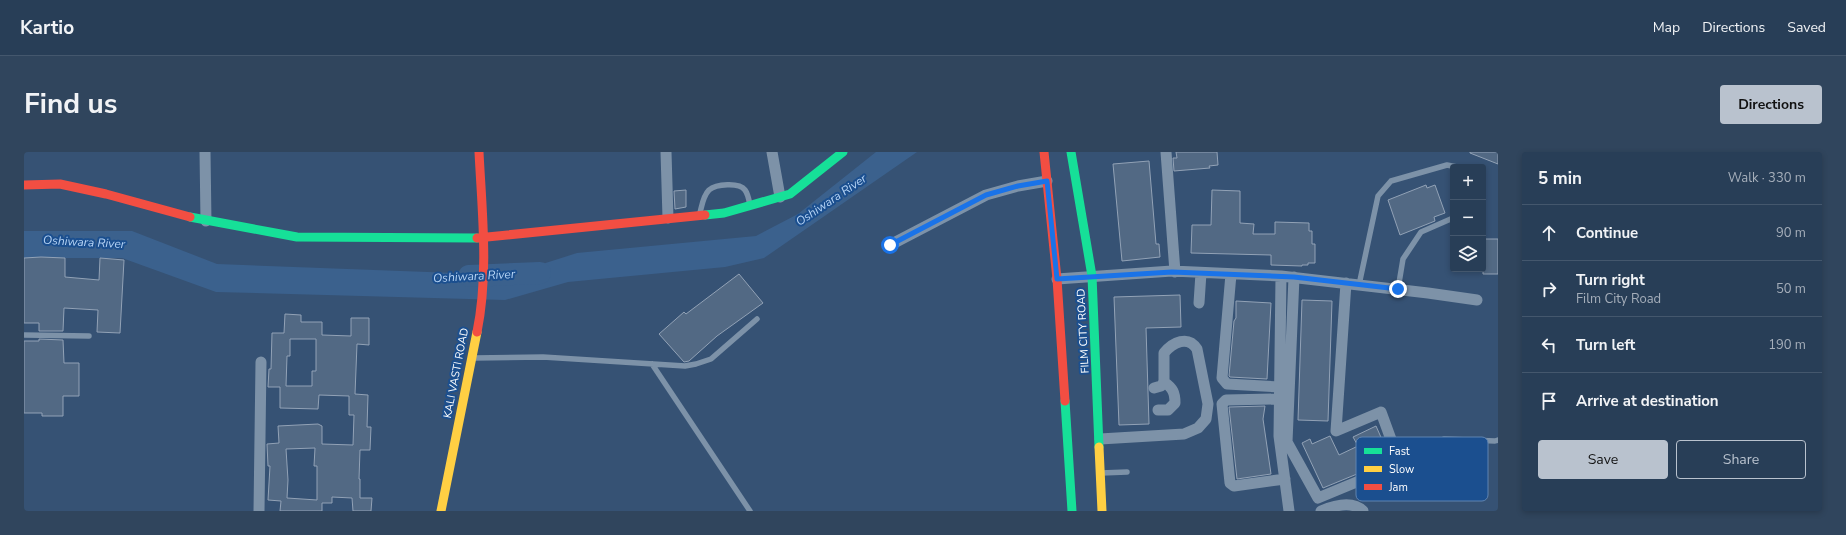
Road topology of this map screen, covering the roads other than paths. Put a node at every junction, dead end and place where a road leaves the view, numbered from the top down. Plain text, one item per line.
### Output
1 (205, 152) edge
2 (479, 152) edge
3 (666, 152) edge
4 (772, 152) edge
5 (843, 152) edge
6 (1044, 152) edge
7 (1072, 152) edge
8 (1166, 152) edge
9 (1450, 166) edge
10 (1047, 181) junction
11 (24, 185) edge
12 (780, 197) junction
13 (751, 205) junction
14 (699, 215) junction
15 (668, 218) junction
16 (1450, 219) edge
17 (206, 221) junction
18 (482, 238) junction
19 (890, 245) dead end
20 (1175, 272) junction
21 (1198, 273) junction
22 (1232, 274) junction
23 (1092, 276) junction
24 (1281, 276) junction
25 (1294, 277) junction
26 (1057, 279) junction
27 (1346, 283) junction
28 (1360, 285) junction
29 (1398, 289) junction
30 (1477, 300) dead end
31 (1196, 303) dead end
32 (757, 319) dead end
33 (24, 335) edge
34 (89, 336) dead end
35 (472, 358) junction
36 (261, 362) dead end
37 (652, 364) junction
38 (1164, 382) junction
39 (1279, 387) junction
40 (1154, 388) dead end
41 (1278, 399) junction
42 (1158, 410) dead end
43 (1390, 437) edge
44 (1100, 439) junction
45 (1498, 440) edge
46 (1488, 441) edge
47 (1127, 472) dead end
48 (1100, 473) junction
49 (1285, 480) junction
50 (1356, 482) edge
51 (259, 511) edge
52 (441, 511) edge
53 (750, 511) edge
54 (1072, 511) edge
55 (1102, 511) edge
56 (1289, 511) edge
57 (1320, 511) edge
58 (1363, 511) edge

1 - 17 street
2 - 18 street, KALI VASTI ROAD
3 - 15 street
4 - 12 street
5 - 12 street
6 - 10 street, FILM CITY ROAD
7 - 23 street, FILM CITY ROAD
8 - 20 street
9 - 28 lane
10 - 19 street
10 - 26 street, FILM CITY ROAD
11 - 17 street
12 - 13 street
13 - 14 street
13 - 14 lane
14 - 15 street
15 - 18 street
16 - 29 lane
17 - 18 street
18 - 35 street, KALI VASTI ROAD
20 - 21 street
20 - 23 street
21 - 22 street
21 - 31 street
22 - 24 street
22 - 39 street
23 - 26 street
23 - 44 street, FILM CITY ROAD
24 - 25 street
24 - 39 street
25 - 27 street
25 - 50 street
26 - 54 street, FILM CITY ROAD
27 - 28 street
27 - 43 street
28 - 29 street
29 - 30 street
32 - 37 lane
33 - 34 lane
35 - 37 lane
35 - 52 street, KALI VASTI ROAD
36 - 51 street
37 - 53 lane
38 - 40 street
38 - 42 street
38 - 44 street
39 - 41 street
41 - 49 street
41 - 49 street
44 - 48 street, FILM CITY ROAD
45 - 46 lane
47 - 48 lane
48 - 55 street, FILM CITY ROAD
49 - 56 street
57 - 58 street

